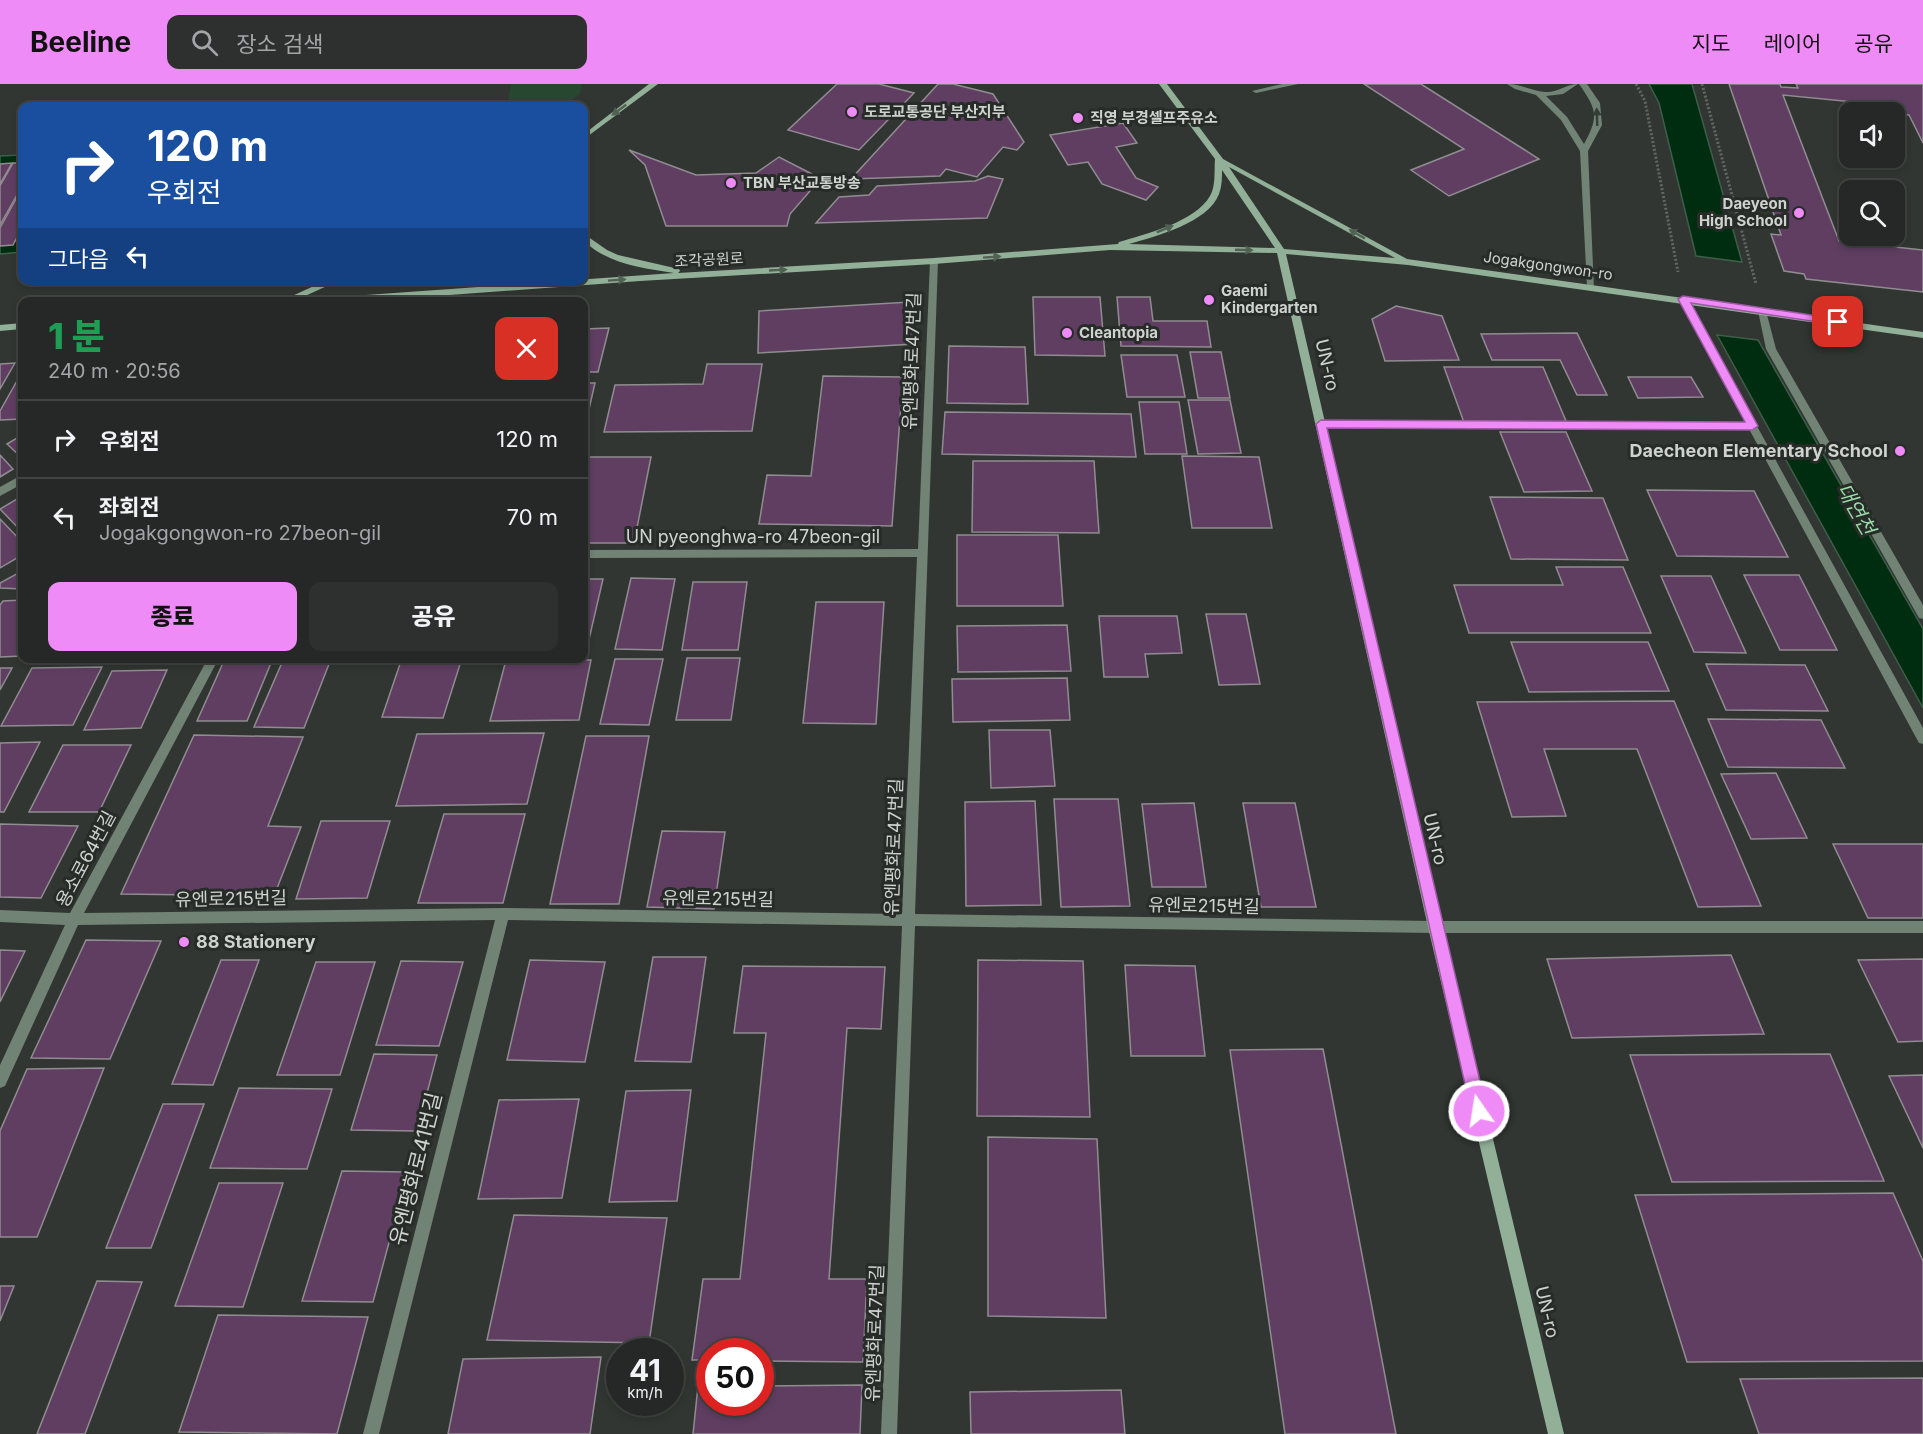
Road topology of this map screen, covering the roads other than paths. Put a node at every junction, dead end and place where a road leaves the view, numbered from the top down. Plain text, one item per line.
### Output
1 (654, 84) edge
2 (1163, 84) edge
3 (1294, 84) edge
4 (1511, 84) edge
5 (1574, 84) edge
6 (1583, 84) edge
7 (1256, 91) dead end
8 (1538, 93) junction
9 (588, 134) edge
10 (1584, 151) junction
11 (1220, 159) junction
12 (588, 242) edge
13 (1110, 248) junction
14 (1281, 251) junction
15 (934, 261) junction
16 (1408, 262) junction
17 (698, 274) junction
18 (588, 283) edge
19 (324, 285) edge
20 (556, 285) edge
21 (1591, 287) junction
22 (294, 297) edge
23 (402, 297) edge
24 (1683, 299) junction
25 (1762, 311) junction
26 (18, 326) edge
27 (0, 328) edge
28 (1923, 335) edge
29 (1321, 424) junction
30 (1752, 426) junction
31 (18, 482) edge
32 (0, 492) edge
33 (923, 553) junction
34 (588, 554) edge
35 (1923, 615) edge
36 (211, 663) edge
37 (1923, 739) edge
38 (503, 914) junction
39 (0, 916) edge
40 (74, 919) junction
41 (909, 920) junction
42 (1435, 927) junction
43 (1923, 927) edge
44 (0, 1082) edge
45 (371, 1434) edge
46 (889, 1434) edge
47 (1556, 1434) edge

1 -> 9 main road
2 - 11 main road
3 - 7 street
4 - 8 street
5 - 8 street
10 -> 6 street
8 - 10 street
10 - 21 street
13 -> 11 main road
11 - 14 main road
16 -> 11 main road
12 - 17 main road
13 -> 14 main road, Jogakgongwon-ro
15 -> 13 main road, 조각공원로
14 - 16 main road, Jogakgongwon-ro
14 - 29 main road, UN-ro
17 -> 15 main road, 조각공원로
15 - 33 street, 유엔평화로47번길
16 - 21 main road, Jogakgongwon-ro
18 -> 17 main road, 조각공원로
19 - 22 main road
23 -> 20 main road, 조각공원로
21 - 24 main road, Jogakgongwon-ro
24 - 25 main road
24 - 30 street
25 - 28 main road
25 - 35 street
26 - 27 main road
29 - 30 street
29 - 42 main road, UN-ro
30 - 37 street
31 - 32 street
33 - 34 street, UN pyeonghwa-ro 47beon-gil
33 - 41 street, 유엔평화로47번길
36 - 40 street, 용소로64번길
38 - 40 street, 유엔로215번길
38 - 41 street, 유엔로215번길
38 - 45 street, 유엔평화로41번길
39 - 40 street, 유엔로215번길
40 - 44 street, 용소로64번길
41 - 42 street, 유엔로215번길
41 - 46 street, 유엔평화로47번길
42 - 43 street, 유엔로215번길
42 - 47 main road, UN-ro

